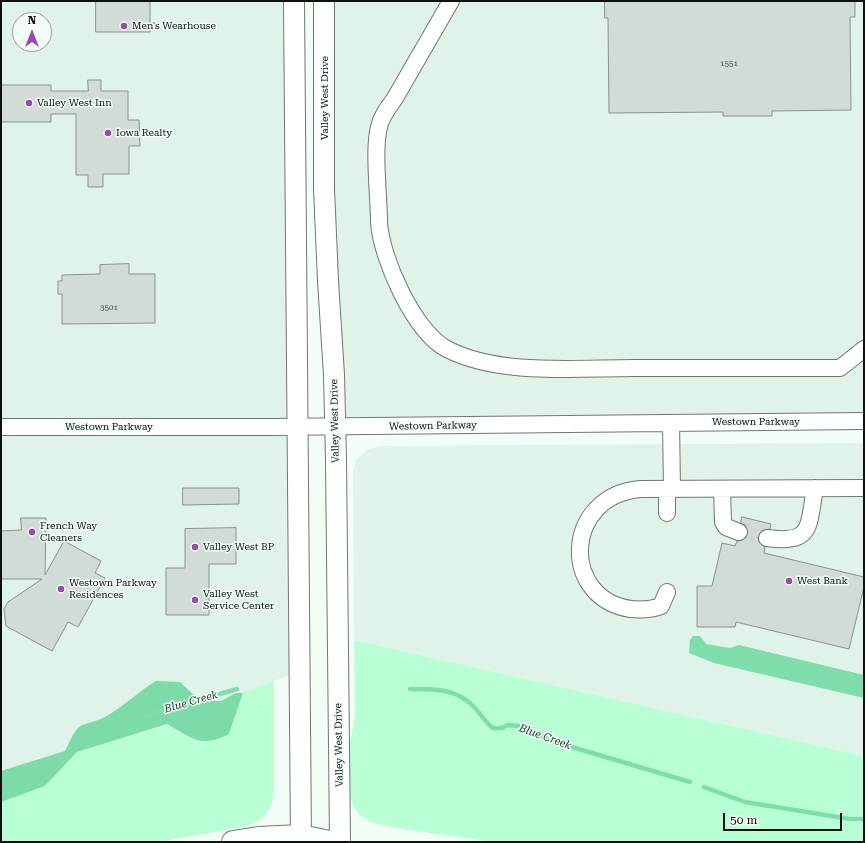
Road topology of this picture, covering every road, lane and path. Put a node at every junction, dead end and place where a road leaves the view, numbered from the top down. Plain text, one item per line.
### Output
1 (294, 1) edge
2 (324, 1) edge
3 (451, 1) edge
4 (864, 349) edge
5 (864, 421) edge
6 (671, 423) junction
7 (1, 427) edge
8 (298, 427) junction
9 (335, 427) junction
10 (815, 488) junction
11 (864, 488) edge
12 (670, 489) junction
13 (722, 489) junction
14 (667, 513) dead end
15 (739, 532) tunnel mouth
16 (767, 538) tunnel mouth
17 (667, 592) dead end
18 (301, 839) edge
19 (233, 842) edge
20 (329, 842) edge
21 (340, 842) edge

1 - 8 main road
2 - 9 main road, Valley West Drive
3 - 4 street
5 - 6 street, Westown Parkway
6 - 9 street, Westown Parkway
6 - 12 street
7 - 8 street, Westown Parkway
8 - 9 street, Westown Parkway
8 - 18 main road
9 - 21 main road, Valley West Drive
10 - 11 street
10 - 13 street
10 - 16 street
12 - 13 street
12 - 14 street
12 - 17 street
13 - 15 street
18 - 19 highway
18 - 20 highway

